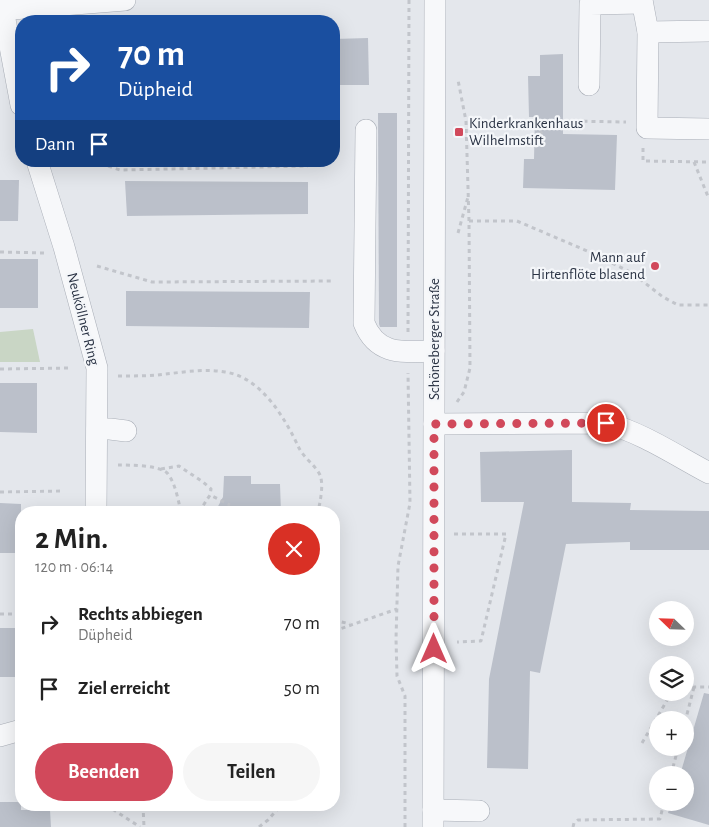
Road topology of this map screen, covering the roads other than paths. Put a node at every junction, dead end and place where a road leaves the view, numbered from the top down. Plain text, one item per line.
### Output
1 (125, 0) edge
2 (435, 0) edge
3 (642, 1) edge
4 (1, 10) edge
5 (709, 30) edge
6 (648, 32) junction
7 (15, 76) edge
8 (589, 85) dead end
9 (709, 128) edge
10 (366, 130) dead end
11 (39, 167) edge
12 (434, 351) junction
13 (434, 424) junction
14 (97, 429) junction
15 (126, 431) dead end
16 (709, 473) edge
17 (96, 506) edge
18 (15, 732) edge
19 (0, 736) edge
20 (480, 811) dead end
21 (433, 819) edge

1 - 4 street
2 - 12 street, Schöneberger Straße
3 - 6 street
3 - 8 street
4 - 7 street
5 - 6 street
6 - 9 street
10 - 12 street
11 - 14 street, Neuköllner Ring
12 - 13 street, Schöneberger Straße
13 - 16 street
13 - 21 street, Schöneberger Straße
14 - 15 street
14 - 17 street, Neuköllner Ring
18 - 19 street
20 - 21 street

